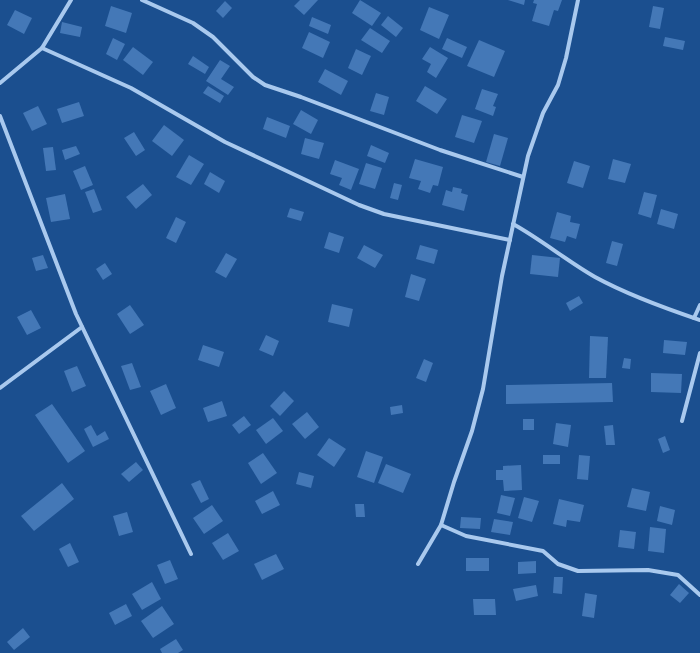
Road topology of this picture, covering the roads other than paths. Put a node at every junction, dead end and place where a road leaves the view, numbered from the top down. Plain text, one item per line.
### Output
1 (71, 0) edge
2 (142, 0) edge
3 (578, 0) edge
4 (42, 48) junction
5 (0, 83) edge
6 (0, 116) edge
7 (523, 177) junction
8 (513, 224) junction
9 (510, 240) junction
10 (700, 305) edge
11 (694, 318) junction
12 (700, 320) edge
13 (82, 327) junction
14 (700, 353) edge
15 (0, 388) edge
16 (682, 421) dead end
17 (441, 525) junction
18 (191, 554) dead end
19 (418, 564) dead end
20 (700, 595) edge

1 - 4 street
2 - 7 street
3 - 7 street
4 - 5 street
4 - 9 street
6 - 13 street
7 - 8 street
8 - 9 street
8 - 11 street
9 - 17 street
10 - 11 street
11 - 12 street
13 - 15 street
13 - 18 street
14 - 16 street
17 - 19 street
17 - 20 street

